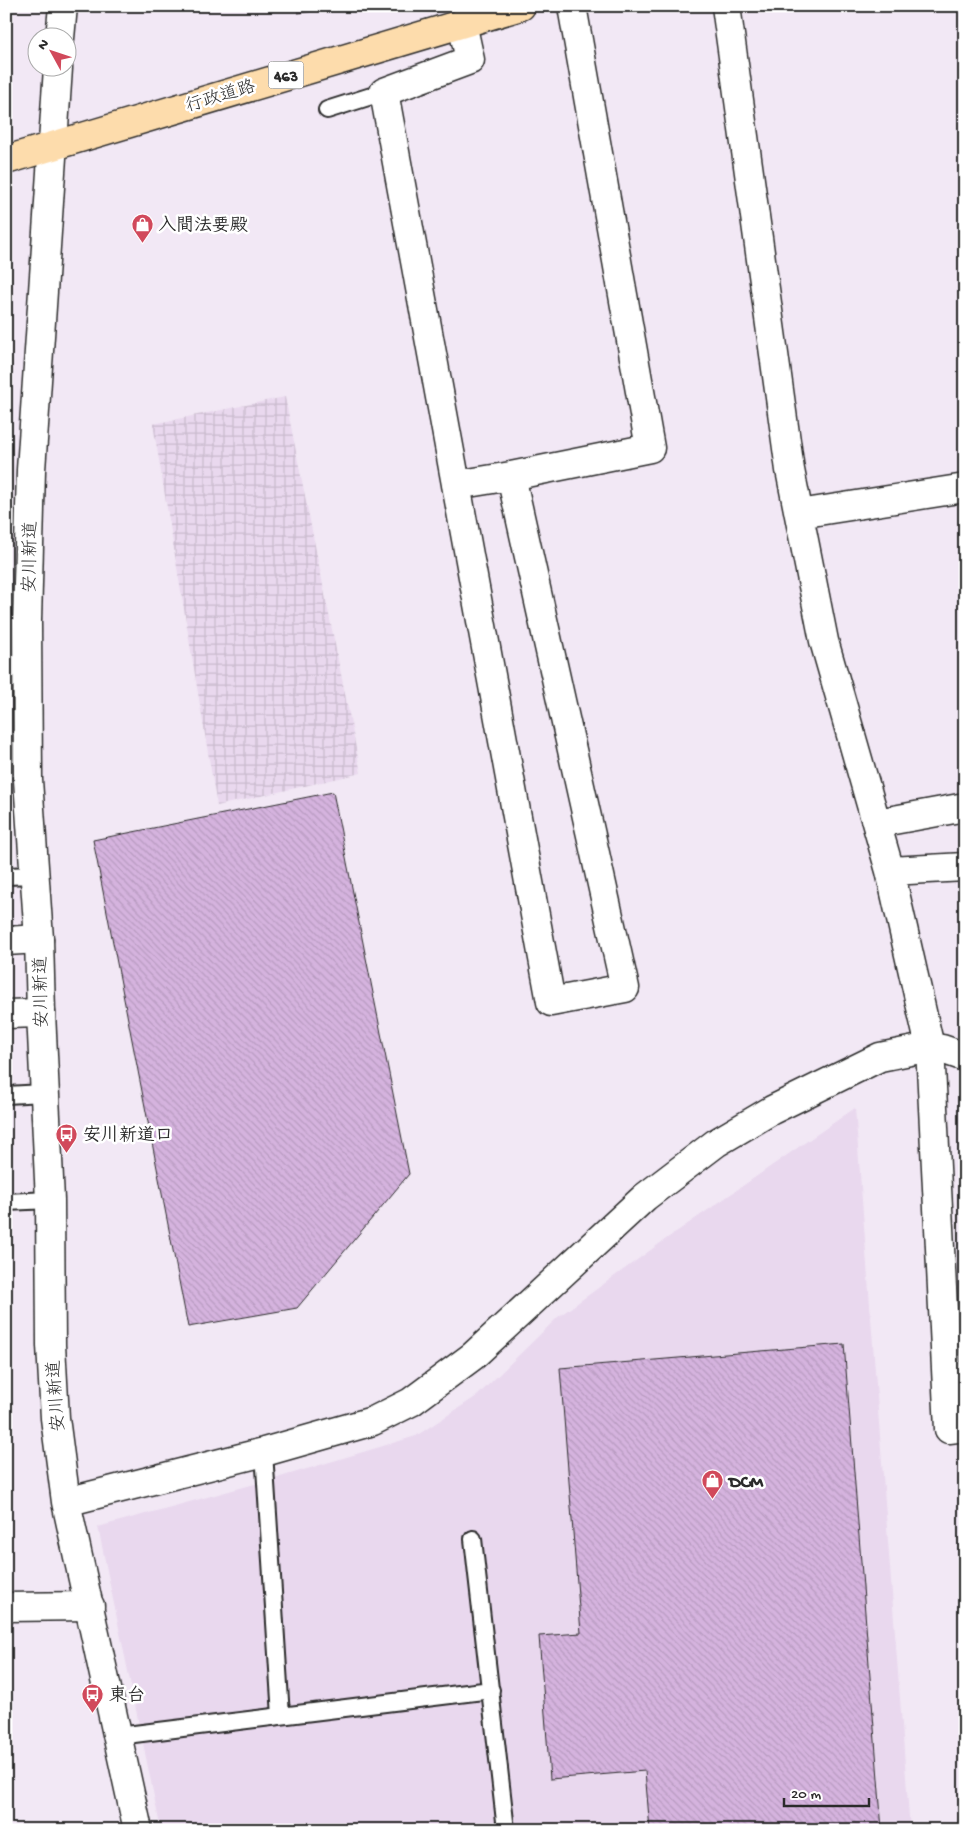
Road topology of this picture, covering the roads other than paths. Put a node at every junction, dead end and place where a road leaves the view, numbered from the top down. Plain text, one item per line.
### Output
1 (63, 6) edge
2 (572, 6) edge
3 (726, 6) edge
4 (514, 7) edge
5 (462, 22) junction
6 (61, 28) edge
7 (57, 78) edge
8 (384, 92) junction
9 (327, 110) dead end
10 (51, 146) junction
11 (6, 160) edge
12 (511, 476) junction
13 (456, 485) junction
14 (965, 489) edge
15 (799, 514) junction
16 (965, 807) edge
17 (877, 823) junction
18 (965, 867) edge
19 (890, 871) junction
20 (34, 875) junction
21 (6, 876) edge
22 (39, 939) junction
23 (6, 941) edge
24 (40, 1012) junction
25 (6, 1014) edge
26 (930, 1047) junction
27 (965, 1057) edge
28 (44, 1093) junction
29 (6, 1095) edge
30 (50, 1200) junction
31 (6, 1202) edge
32 (965, 1427) edge
33 (264, 1452) junction
34 (66, 1502) junction
35 (473, 1539) dead end
36 (90, 1606) junction
37 (6, 1607) edge
38 (491, 1690) junction
39 (281, 1716) junction
40 (118, 1736) junction
41 (138, 1830) edge
42 (506, 1830) edge

1 - 6 street
2 - 12 street
3 - 15 street
4 - 5 highway, 行政道路 / 463
5 - 8 street
5 - 10 highway, 行政道路 / 463
7 - 10 street, 安川新道
8 - 9 lane
8 - 13 street
10 - 11 highway, 行政道路 / 463
10 - 20 street, 安川新道
12 - 13 street
12 - 13 street
14 - 15 street
15 - 17 street
16 - 17 street
17 - 19 street
18 - 19 street
19 - 26 street
20 - 21 lane
20 - 22 street, 安川新道
22 - 23 street
22 - 24 street, 安川新道
24 - 25 street
24 - 28 street, 安川新道
26 - 27 street
26 - 32 street
26 - 33 street
28 - 29 lane
28 - 30 street, 安川新道
30 - 31 lane
30 - 34 street, 安川新道
33 - 34 street
33 - 39 lane
34 - 36 street, 安川新道
35 - 38 lane
36 - 37 street
36 - 40 street, 安川新道
38 - 39 lane
38 - 42 lane
39 - 40 lane
40 - 41 street, 安川新道

